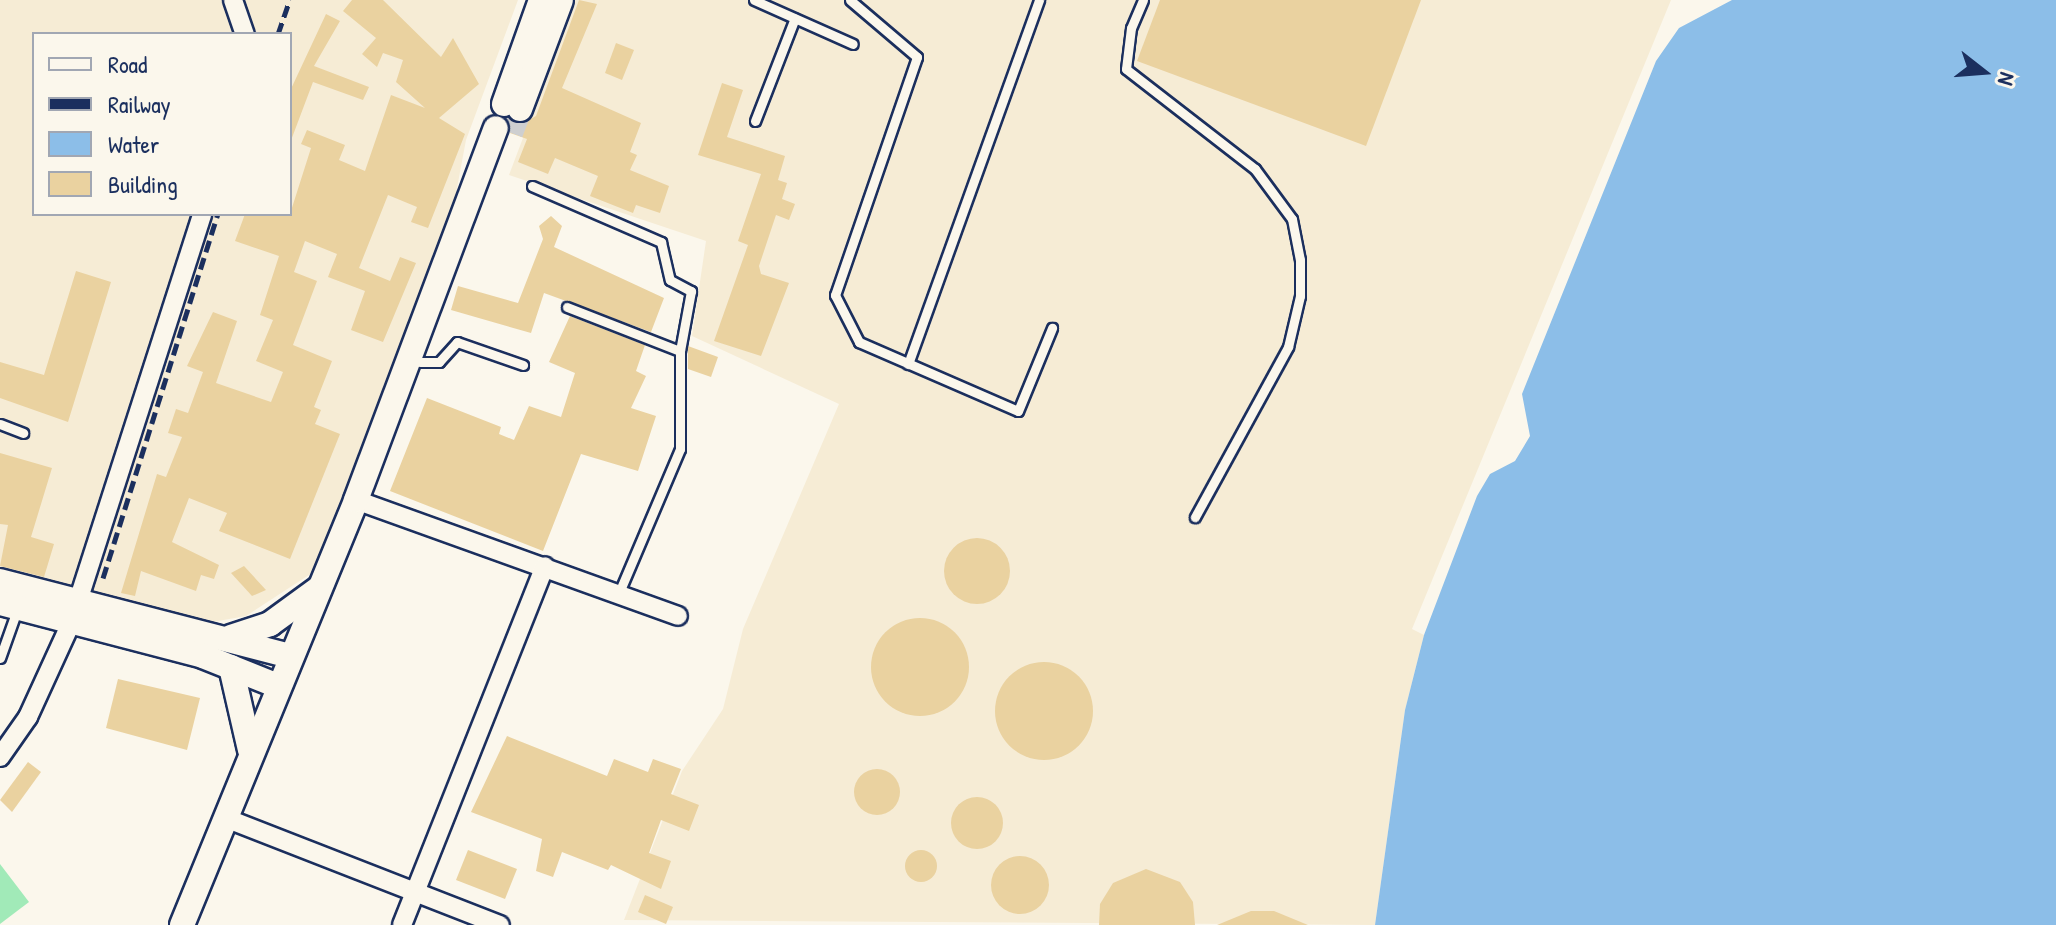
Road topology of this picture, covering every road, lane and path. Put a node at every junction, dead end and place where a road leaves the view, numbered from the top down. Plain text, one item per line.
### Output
1 (233, 0) edge
2 (541, 0) edge
3 (561, 0) edge
4 (754, 0) edge
5 (850, 0) edge
6 (1039, 0) edge
7 (1143, 0) edge
8 (795, 18) junction
9 (244, 32) edge
10 (853, 44) dead end
11 (755, 121) dead end
12 (503, 131) tunnel mouth
13 (532, 186) dead end
14 (201, 216) edge
15 (447, 274) junction
16 (567, 307) dead end
17 (1052, 328) dead end
18 (680, 351) junction
19 (420, 362) junction
20 (908, 364) junction
21 (523, 365) dead end
22 (0, 424) edge
23 (23, 433) dead end
24 (357, 498) junction
25 (1195, 517) dead end
26 (545, 566) junction
27 (0, 581) edge
28 (318, 589) junction
29 (619, 593) junction
30 (14, 599) edge
31 (75, 612) junction
32 (678, 616) dead end
33 (231, 637) junction
34 (290, 656) junction
35 (0, 658) edge
36 (231, 667) junction
37 (278, 686) junction
38 (251, 755) junction
39 (0, 757) edge
40 (225, 818) junction
41 (415, 892) junction
42 (182, 925) edge
43 (402, 925) edge
44 (500, 925) edge

1 - 9 street
2 - 3 main road
4 - 8 lane
5 - 20 lane
6 - 20 lane
7 - 25 lane
8 - 10 lane
8 - 11 lane
12 - 15 main road
13 - 18 lane
14 - 31 street
15 - 19 main road
15 - 24 main road
16 - 18 lane
17 - 20 lane
18 - 29 lane
19 - 21 lane
19 - 24 main road
22 - 23 lane
24 - 26 street
24 - 28 main road
26 - 29 street
26 - 41 street
27 - 30 main road
28 - 33 main road
28 - 34 main road
29 - 32 street
30 - 31 main road
30 - 35 lane
31 - 33 main road
31 - 36 main road
31 - 39 street
33 - 34 main road
34 - 37 main road
36 - 37 main road
36 - 38 main road
37 - 38 main road
38 - 40 main road
40 - 41 street
40 - 42 main road
41 - 43 street
41 - 44 street

